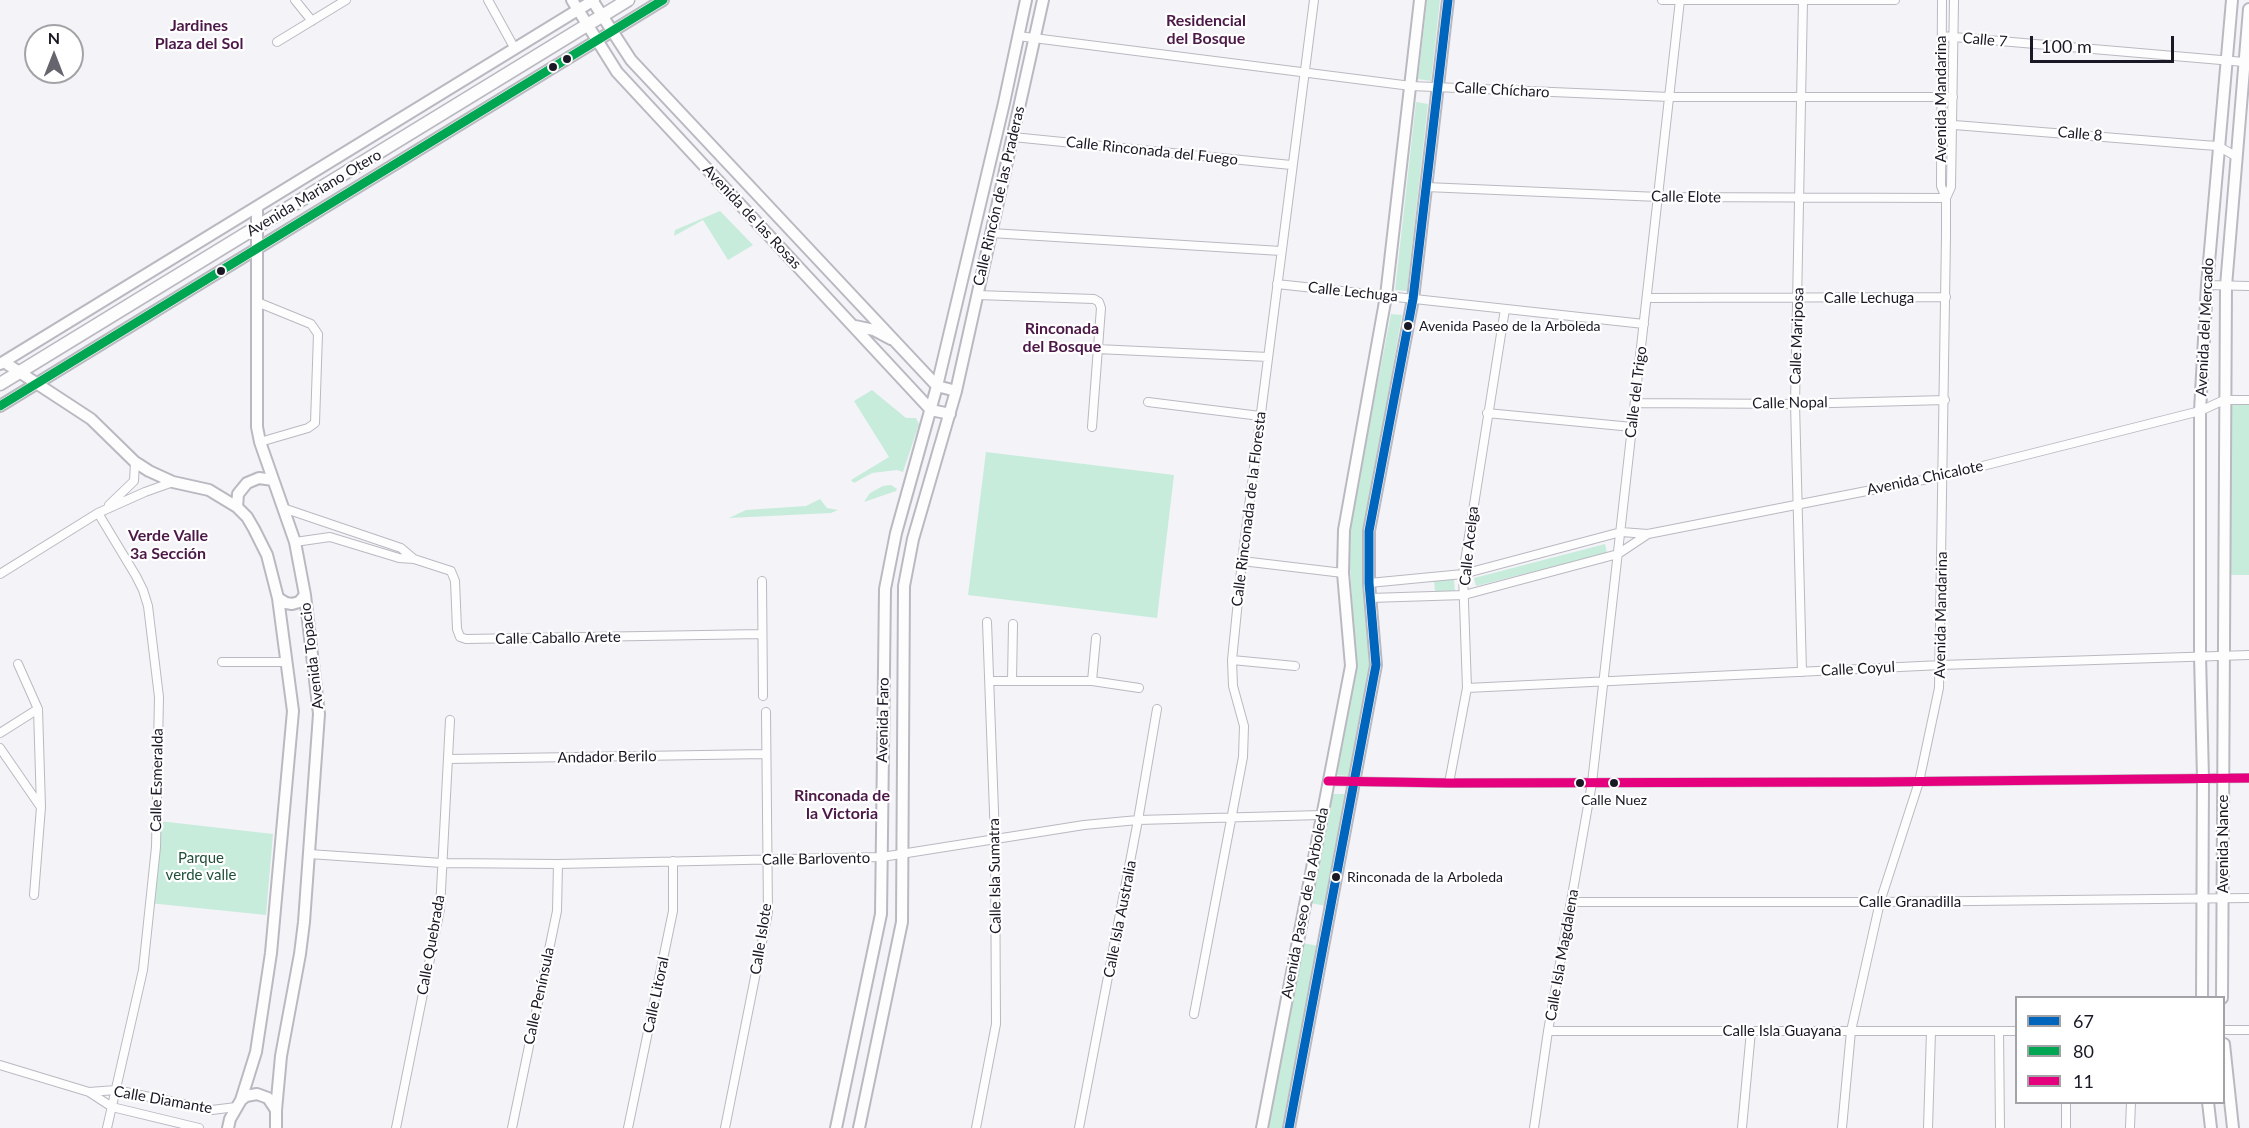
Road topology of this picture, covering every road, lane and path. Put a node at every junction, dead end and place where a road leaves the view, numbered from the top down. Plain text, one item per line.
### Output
1 (295, 0) edge
2 (346, 0) edge
3 (488, 0) edge
4 (572, 0) edge
5 (593, 0) edge
6 (628, 0) edge
7 (663, 0) edge
8 (1026, 0) edge
9 (1043, 0) edge
10 (1314, 0) edge
11 (1420, 0) edge
12 (1448, 0) edge
13 (1662, 0) edge
14 (1680, 0) edge
15 (1895, 0) edge
16 (1942, 0) edge
17 (1948, 0) edge
18 (1954, 0) edge
19 (2232, 0) edge
20 (1803, 1) edge
21 (2249, 9) edge
22 (578, 10) junction
23 (602, 16) junction
24 (312, 21) junction
25 (587, 26) junction
26 (612, 31) junction
27 (1018, 36) junction
28 (1942, 36) junction
29 (1034, 38) junction
30 (1954, 38) junction
31 (597, 40) junction
32 (277, 42) dead end
33 (515, 49) junction
34 (2227, 60) junction
35 (2244, 62) junction
36 (1304, 72) junction
37 (1411, 86) junction
38 (1438, 87) junction
39 (1670, 97) junction
40 (1801, 98) junction
41 (1941, 98) junction
42 (1953, 98) junction
43 (1942, 123) junction
44 (1953, 123) junction
45 (1012, 137) junction
46 (2238, 143) junction
47 (2218, 146) junction
48 (2237, 157) junction
49 (1292, 165) junction
50 (1426, 187) junction
51 (1659, 197) junction
52 (1799, 198) junction
53 (1946, 198) junction
54 (257, 207) junction
55 (257, 228) junction
56 (992, 233) junction
57 (258, 246) junction
58 (1281, 251) junction
59 (1277, 284) junction
60 (2207, 285) junction
61 (2226, 286) junction
62 (2249, 286) edge
63 (977, 295) junction
64 (1386, 296) junction
65 (1946, 297) junction
66 (1413, 298) junction
67 (1648, 298) junction
68 (1798, 298) junction
69 (256, 302) junction
70 (1505, 309) junction
71 (1644, 324) junction
72 (855, 326) junction
73 (899, 344) junction
74 (1097, 349) junction
75 (1268, 357) junction
76 (2, 363) edge
77 (19, 372) junction
78 (0, 384) edge
79 (36, 384) junction
80 (937, 386) junction
81 (956, 391) junction
82 (1945, 400) junction
83 (2224, 400) junction
84 (2249, 400) edge
85 (1148, 402) dead end
86 (1635, 404) junction
87 (1795, 404) junction
88 (0, 406) edge
89 (931, 410) junction
90 (2200, 411) junction
91 (1487, 412) junction
92 (950, 414) junction
93 (1260, 416) junction
94 (1092, 427) dead end
95 (1632, 427) junction
96 (260, 442) junction
97 (135, 462) junction
98 (1943, 476) junction
99 (273, 480) junction
100 (173, 482) junction
101 (1798, 504) junction
102 (237, 507) junction
103 (283, 508) junction
104 (99, 513) junction
105 (1621, 532) junction
106 (1648, 534) junction
107 (295, 542) junction
108 (1618, 554) junction
109 (414, 559) junction
110 (1242, 561) junction
111 (1343, 573) junction
112 (0, 574) edge
113 (1463, 574) junction
114 (762, 581) dead end
115 (1369, 584) junction
116 (305, 595) junction
117 (1464, 595) junction
118 (278, 598) junction
119 (1370, 598) junction
120 (987, 622) dead end
121 (1013, 624) dead end
122 (762, 634) junction
123 (1096, 638) dead end
124 (2200, 655) junction
125 (2223, 655) junction
126 (2249, 655) edge
127 (1232, 660) junction
128 (222, 662) dead end
129 (286, 662) junction
130 (18, 664) dead end
131 (1295, 666) dead end
132 (1941, 666) junction
133 (1802, 672) junction
134 (1604, 680) junction
135 (990, 681) junction
136 (1012, 681) junction
137 (1092, 681) junction
138 (1139, 688) dead end
139 (1467, 688) junction
140 (763, 696) dead end
141 (38, 709) junction
142 (1157, 709) dead end
143 (766, 712) dead end
144 (450, 720) dead end
145 (0, 733) edge
146 (0, 747) edge
147 (766, 754) junction
148 (448, 759) junction
149 (2203, 778) junction
150 (2223, 778) junction
151 (2249, 778) edge
152 (1328, 781) junction
153 (1355, 782) junction
154 (1919, 782) junction
155 (1449, 783) junction
156 (1592, 783) junction
157 (41, 807) junction
158 (1321, 815) junction
159 (1232, 818) junction
160 (1138, 820) junction
161 (995, 839) junction
162 (309, 854) junction
163 (902, 855) junction
164 (882, 857) junction
165 (767, 860) junction
166 (673, 861) junction
167 (442, 863) junction
168 (558, 864) junction
169 (33, 895) dead end
170 (2223, 898) junction
171 (2249, 898) edge
172 (2201, 900) junction
173 (1572, 902) junction
174 (1880, 902) junction
175 (2202, 996) edge
176 (2222, 996) edge
177 (1194, 1014) dead end
178 (2225, 1030) edge
179 (2249, 1030) edge
180 (1548, 1031) junction
181 (1751, 1031) junction
182 (1851, 1031) junction
183 (1931, 1031) junction
184 (1999, 1031) junction
185 (2015, 1031) edge
186 (2225, 1061) edge
187 (0, 1065) edge
188 (116, 1090) junction
189 (89, 1092) junction
190 (238, 1103) junction
191 (2066, 1104) edge
192 (2131, 1104) edge
193 (2208, 1104) edge
194 (112, 1107) junction
195 (276, 1110) junction
196 (107, 1128) edge
197 (200, 1128) edge
198 (228, 1128) edge
199 (276, 1128) edge
200 (396, 1128) edge
201 (512, 1128) edge
202 (628, 1128) edge
203 (725, 1128) edge
204 (836, 1128) edge
205 (859, 1128) edge
206 (976, 1128) edge
207 (1079, 1128) edge
208 (1262, 1128) edge
209 (1289, 1128) edge
210 (1534, 1128) edge
211 (1742, 1128) edge
212 (1842, 1128) edge
213 (1928, 1128) edge
214 (2000, 1128) edge
215 (2066, 1128) edge
216 (2130, 1128) edge
217 (2211, 1128) edge
218 (2233, 1128) edge

1 - 24 street
2 - 24 street
3 - 33 street
4 - 22 street, Avenida de las Rosas
5 - 22 street, Avenida Mariano Otero
5 - 23 street, Avenida de las Rosas
6 - 23 main road, Avenida Mariano Otero
7 - 26 street, Avenida Mariano Otero
8 - 27 street, Calle Rincón de las Praderas
9 - 29 street, Calle Rincón de las Praderas
10 - 36 street, Calle Rinconada de la Floresta
11 - 37 street, Avenida Paseo de la Arboleda
12 - 38 street, Avenida Paseo de la Arboleda
13 - 14 street
14 - 20 street
14 - 39 street, Calle del Trigo
15 - 20 street
16 - 28 street, Avenida Mandarina
17 - 18 street
18 - 30 street, Avenida Mandarina
19 - 34 street, Avenida del Mercado
20 - 40 street, Calle Mariposa
21 - 35 street, Avenida del Mercado
22 - 25 street, Avenida de las Rosas
22 - 33 street, Avenida Mariano Otero
23 - 25 main road, Avenida Mariano Otero
23 - 26 street, Avenida de las Rosas
24 - 32 street
25 - 31 street, Avenida de las Rosas
25 - 55 main road, Avenida Mariano Otero
26 - 31 street, Avenida Mariano Otero
26 - 73 street, Avenida de las Rosas
27 - 29 street, Calle Chícharo
27 - 80 street, Calle Rincón de las Praderas
28 - 30 street, Calle 7
28 - 41 street, Avenida Mandarina
29 - 36 street, Calle Chícharo
29 - 45 street, Calle Rincón de las Praderas
30 - 34 street, Calle 7
30 - 42 street, Avenida Mandarina
31 - 57 street, Avenida Mariano Otero
31 - 72 street, Avenida de las Rosas
33 - 54 street, Avenida Mariano Otero
34 - 35 street, Calle 7
34 - 47 street, Avenida del Mercado
35 - 46 street, Avenida del Mercado
36 - 37 street, Calle Chícharo
36 - 49 street, Calle Rinconada de la Floresta
37 - 38 street, Calle Chícharo
37 - 64 street, Avenida Paseo de la Arboleda
38 - 39 street, Calle Chícharo
38 - 50 street, Avenida Paseo de la Arboleda
39 - 40 street, Calle Chícharo
39 - 51 street, Calle del Trigo
40 - 41 street, Calle Chícharo
40 - 52 street, Calle Mariposa
41 - 42 street, Calle Chícharo
41 - 43 street, Avenida Mandarina
42 - 44 street, Avenida Mandarina
43 - 44 street, Calle 8
43 - 53 street, Avenida Mandarina
44 - 47 street, Calle 8
44 - 53 street, Avenida Mandarina
45 - 49 street, Calle Rinconada del Fuego
45 - 56 street, Calle Rincón de las Praderas
46 - 47 street, Calle 8
46 - 48 street, Avenida del Mercado
47 - 48 street, Calle 8
47 - 60 street, Avenida del Mercado
48 - 61 street, Avenida del Mercado
49 - 58 street, Calle Rinconada de la Floresta
50 - 51 street, Calle Elote
50 - 66 street, Avenida Paseo de la Arboleda
51 - 52 street, Calle Elote
51 - 67 street, Calle del Trigo
52 - 53 street, Calle Elote
52 - 68 street, Calle Mariposa
53 - 65 street, Avenida Mandarina
54 - 55 street, Avenida Topacio
54 - 76 street, Avenida Mariano Otero
55 - 57 street, Avenida Topacio
55 - 77 main road, Avenida Mariano Otero
56 - 58 street
56 - 63 street, Calle Rincón de las Praderas
57 - 69 street, Avenida Topacio
57 - 79 street, Avenida Mariano Otero
58 - 59 street, Calle Rinconada de la Floresta
59 - 64 street, Calle Lechuga
59 - 75 street, Calle Rinconada de la Floresta
60 - 61 street
60 - 90 street, Avenida del Mercado
61 - 62 street
61 - 83 street, Avenida del Mercado
63 - 74 street
63 - 81 street, Calle Rincón de las Praderas
64 - 66 street, Calle Lechuga
64 - 111 street, Avenida Paseo de la Arboleda
65 - 68 street, Calle Lechuga
65 - 82 street, Avenida Mandarina
66 - 70 street, Calle Lechuga
66 - 115 street, Avenida Paseo de la Arboleda
67 - 68 street, Calle Lechuga
67 - 71 street, Calle del Trigo
68 - 87 street, Calle Mariposa
69 - 96 street, Avenida Topacio
69 - 96 street
70 - 71 street, Calle Lechuga
70 - 91 street, Calle Acelga
71 - 86 street, Calle del Trigo
72 - 73 street
72 - 89 street, Avenida de las Rosas
73 - 80 street, Avenida de las Rosas
74 - 75 street
74 - 94 street
75 - 93 street, Calle Rinconada de la Floresta
76 - 77 street, Avenida Topacio
77 - 78 main road, Avenida Mariano Otero
77 - 79 street, Avenida Topacio
79 - 88 street, Avenida Mariano Otero
79 - 97 street, Avenida Topacio
80 - 81 street
80 - 89 street, Avenida Faro
81 - 92 street, Avenida Faro
82 - 87 street, Calle Nopal
82 - 98 street, Avenida Mandarina
83 - 84 street
83 - 90 street, Avenida Chicalote
83 - 125 street, Avenida del Mercado
85 - 93 street
86 - 87 street, Calle Nopal
86 - 95 street, Calle del Trigo
87 - 101 street, Calle Mariposa
89 - 92 street
89 - 164 street, Avenida Faro
90 - 98 street, Avenida Chicalote
90 - 124 street, Avenida del Mercado
91 - 95 street
91 - 113 street, Calle Acelga
92 - 163 street, Avenida Faro
93 - 110 street, Calle Rinconada de la Floresta
95 - 105 street, Calle del Trigo
96 - 99 street, Avenida Topacio
97 - 100 street, Avenida Topacio
97 - 104 street
98 - 101 street, Avenida Chicalote
98 - 132 street, Avenida Mandarina
99 - 102 street
99 - 103 street, Avenida Topacio
100 - 102 street, Avenida Topacio
100 - 104 street
101 - 106 street, Avenida Chicalote
101 - 133 street, Calle Mariposa
102 - 118 street, Avenida Topacio
103 - 107 street, Avenida Topacio
103 - 109 street, Calle Caballo Arete
104 - 112 street
104 - 188 street, Calle Esmeralda
105 - 106 street, Avenida Chicalote
105 - 108 street, Calle del Trigo
105 - 113 street, Avenida Chicalote
106 - 108 street, Avenida Chicalote
107 - 109 street, Calle Caballo Arete
107 - 116 street, Avenida Topacio
108 - 117 street, Avenida Chicalote
108 - 134 street, Calle del Trigo
109 - 122 street, Calle Caballo Arete
110 - 111 street
110 - 127 street, Calle Rinconada de la Floresta
111 - 152 street, Avenida Paseo de la Arboleda
113 - 115 street, Avenida Chicalote
113 - 117 street, Calle Acelga
114 - 122 street
115 - 119 street, Avenida Paseo de la Arboleda
116 - 118 street
116 - 162 street, Avenida Topacio
117 - 119 street, Avenida Chicalote
117 - 139 street, Calle Acelga
118 - 129 street, Avenida Topacio
119 - 153 street, Avenida Paseo de la Arboleda
120 - 135 street, Calle Isla Sumatra
121 - 136 street
122 - 140 street
123 - 137 street
124 - 125 street, Calle Coyul
124 - 132 street, Calle Coyul
124 - 149 street, Avenida Nance
125 - 126 street, Calle Coyul
125 - 150 street, Avenida Nance
127 - 131 street
127 - 159 street, Calle Rinconada de la Floresta
128 - 129 street
129 - 190 street, Avenida Topacio
130 - 141 street
132 - 133 street, Calle Coyul
132 - 154 street, Avenida Mandarina
133 - 134 street, Calle Coyul
134 - 139 street, Calle Coyul
134 - 156 street, Calle del Trigo
135 - 136 street
135 - 161 street, Calle Isla Sumatra
136 - 137 street
137 - 138 street
139 - 155 street, Calle Acelga
141 - 145 street
141 - 157 street
142 - 160 street, Calle Isla Australia
143 - 147 street, Calle Islote
144 - 148 street, Calle Quebrada
146 - 157 street
147 - 148 street, Andador Berilo
147 - 165 street, Calle Islote
148 - 167 street, Calle Quebrada
149 - 150 street
149 - 154 street
149 - 172 street, Avenida Nance
150 - 151 street
150 - 170 street, Avenida Nance
152 - 153 street
152 - 158 street, Avenida Paseo de la Arboleda
153 - 155 street
153 - 209 street, Avenida Paseo de la Arboleda
154 - 156 street
154 - 174 street, Avenida Mandarina
155 - 156 street
156 - 173 street, Calle Isla Magdalena
157 - 169 street
158 - 159 street, Calle Barlovento
158 - 208 street, Avenida Paseo de la Arboleda
159 - 160 street, Calle Barlovento
159 - 177 street, Calle Rinconada de la Floresta
160 - 161 street, Calle Barlovento
160 - 207 street, Calle Isla Australia
161 - 163 street, Calle Barlovento
161 - 206 street, Calle Isla Sumatra
162 - 167 street, Calle Barlovento
162 - 195 street, Avenida Topacio
163 - 164 street, Calle Barlovento
163 - 205 street, Avenida Faro
164 - 165 street, Calle Barlovento
164 - 204 street, Avenida Faro
165 - 166 street, Calle Barlovento
165 - 203 street, Calle Islote
166 - 168 street, Calle Barlovento
166 - 202 street, Calle Litoral
167 - 168 street, Calle Barlovento
167 - 200 street, Calle Quebrada
168 - 201 street, Calle Península
170 - 171 street, Calle Granadilla
170 - 172 street, Calle Granadilla
170 - 176 street, Avenida Nance
172 - 174 street, Calle Granadilla
172 - 175 street, Avenida Nance
173 - 174 street, Calle Granadilla
173 - 180 street, Calle Isla Magdalena
174 - 182 street, Avenida Mandarina
178 - 179 street
180 - 181 street, Calle Isla Guayana
180 - 210 street, Calle Isla Magdalena
181 - 182 street, Calle Isla Guayana
181 - 211 street
182 - 183 street, Calle Isla Guayana
182 - 212 street, Avenida Mandarina
183 - 184 street, Calle Isla Guayana
183 - 213 street
184 - 185 street, Calle Isla Guayana
184 - 214 street
186 - 218 street
187 - 189 street, Calle Diamante
188 - 189 street, Calle Diamante
188 - 190 street, Calle Diamante
188 - 194 street, Calle Esmeralda
189 - 194 street, Calle Diamante
190 - 195 street
190 - 198 street, Avenida Topacio
191 - 215 street
192 - 216 street
193 - 217 street
194 - 196 street, Calle Esmeralda
194 - 197 street, Calle Diamante
195 - 199 street, Avenida Topacio

